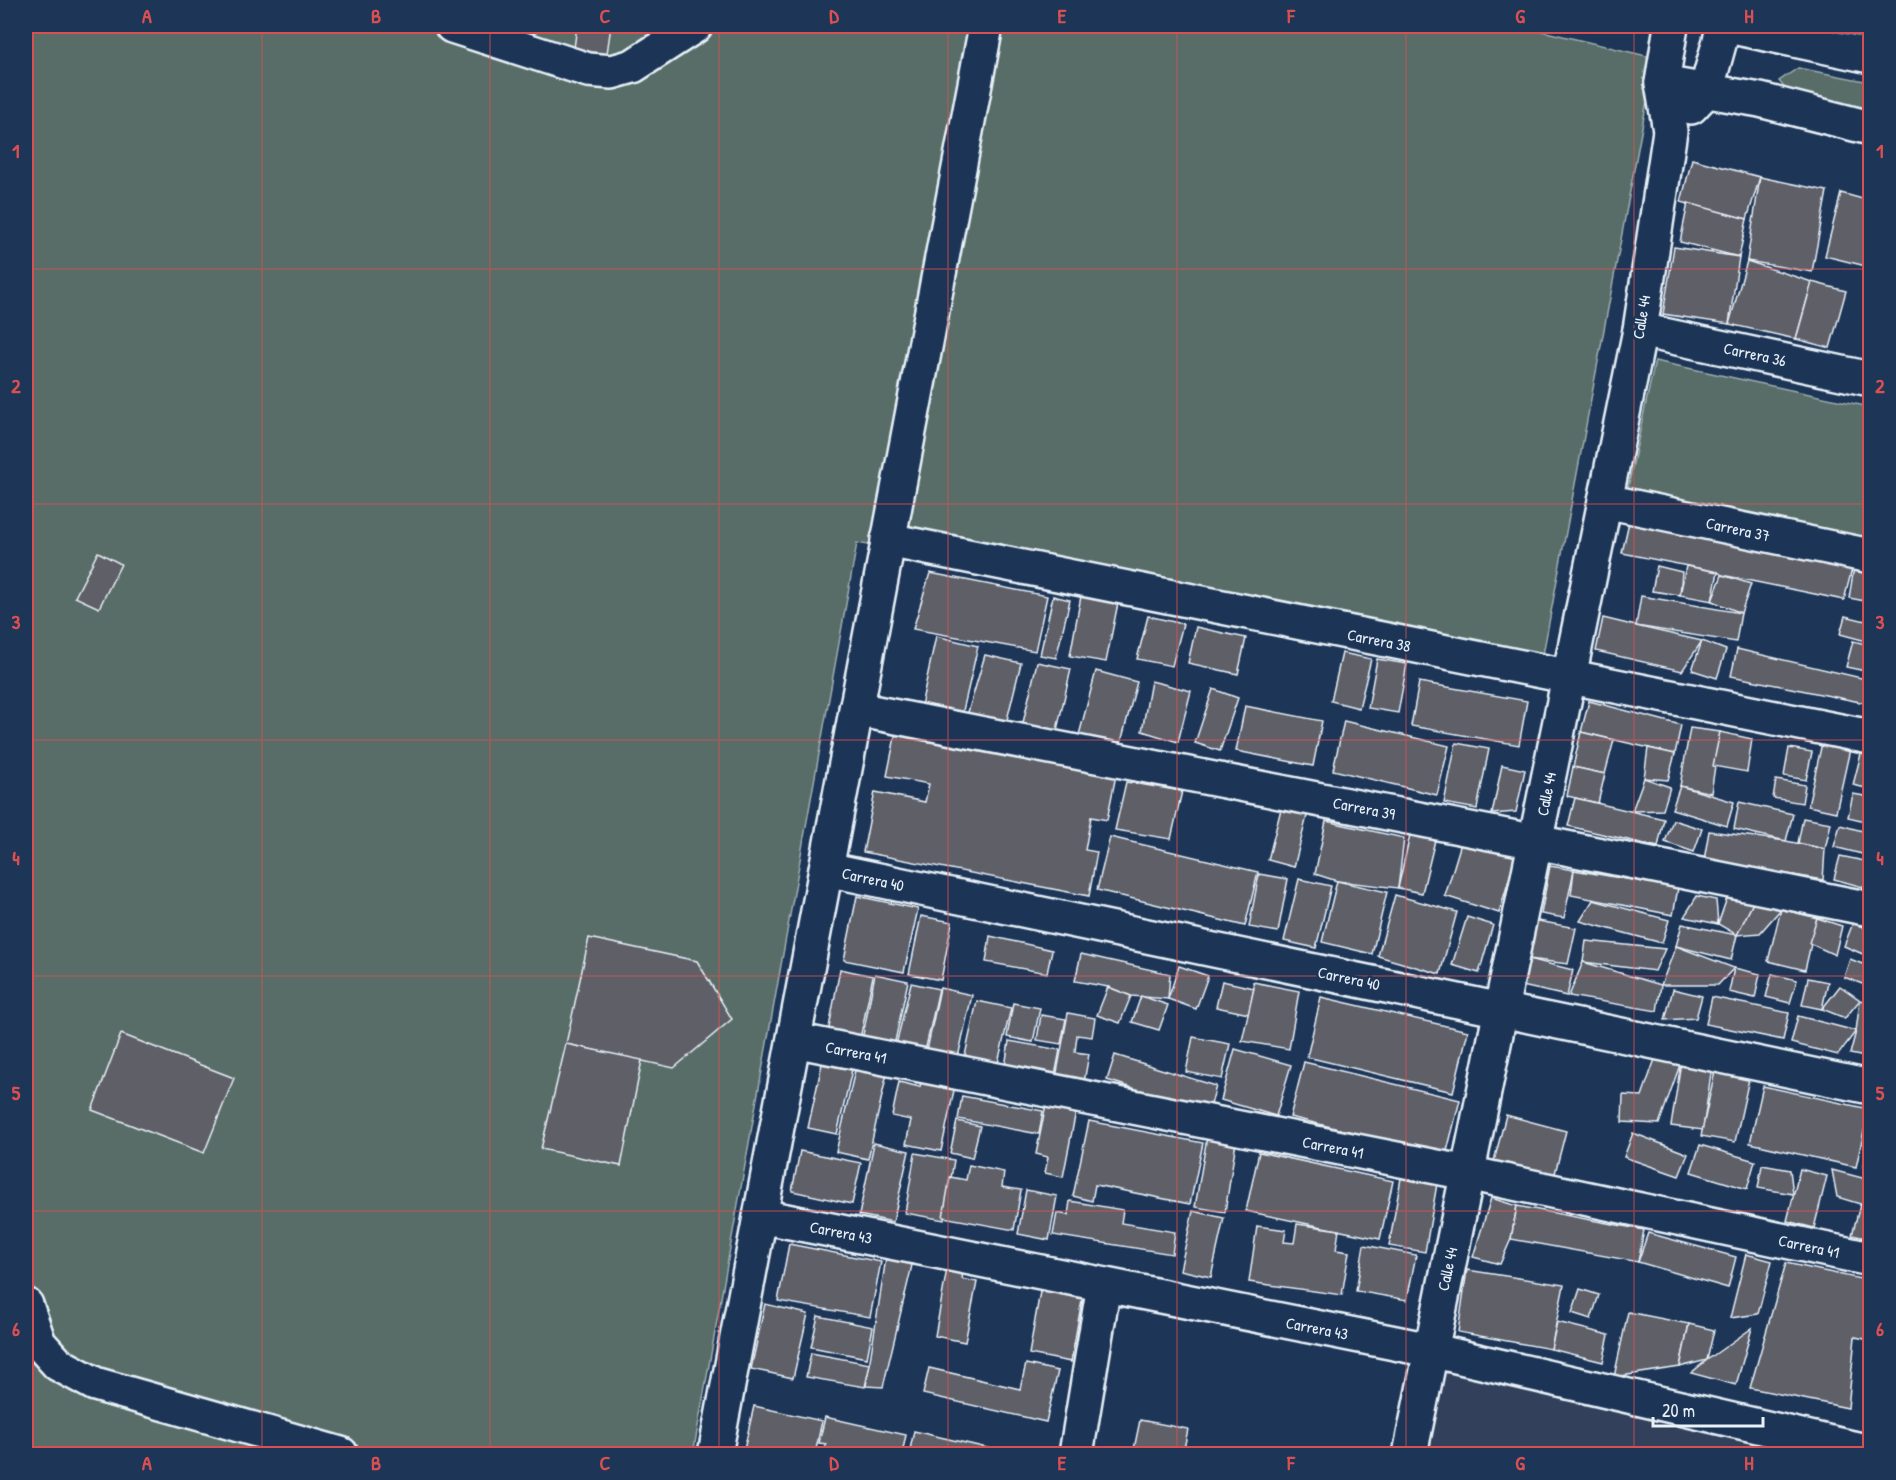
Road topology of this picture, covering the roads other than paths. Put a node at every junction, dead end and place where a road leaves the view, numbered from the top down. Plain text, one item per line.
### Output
1 (452, 26) edge
2 (695, 26) edge
3 (986, 26) edge
4 (1671, 26) edge
5 (1726, 26) edge
6 (1870, 56) edge
7 (1662, 83) junction
8 (1706, 91) junction
9 (1870, 128) edge
10 (1670, 130) junction
11 (1640, 330) junction
12 (1870, 379) edge
13 (1605, 501) junction
14 (888, 540) junction
15 (1870, 556) edge
16 (1569, 678) junction
17 (856, 709) junction
18 (1870, 737) edge
19 (1536, 842) junction
20 (826, 869) junction
21 (1870, 909) edge
22 (1502, 1010) junction
23 (794, 1040) junction
24 (1870, 1087) edge
25 (1467, 1173) junction
26 (761, 1216) junction
27 (1870, 1259) edge
28 (1104, 1285) junction
29 (26, 1305) edge
30 (1430, 1350) junction
31 (1870, 1452) edge
32 (341, 1455) edge
33 (715, 1455) edge
34 (1076, 1455) edge
35 (1410, 1455) edge

1 - 2 street
3 - 14 street
4 - 7 street, Calle 44
5 - 6 street
5 - 8 street
7 - 8 street
7 - 10 street, Calle 44
8 - 9 street
8 - 10 street
10 - 11 street, Calle 44
11 - 12 street, Carrera 36
11 - 13 street, Calle 44
13 - 15 street, Carrera 37
13 - 16 street, Calle 44
14 - 16 street, Carrera 38
14 - 17 street
16 - 18 street, Carrera 38
16 - 19 street, Calle 44
17 - 19 street, Carrera 39
17 - 20 street
19 - 21 street, Carrera 39
19 - 22 street, Calle 44
20 - 22 street, Carrera 40
20 - 23 street
22 - 24 street, Carrera 40
22 - 25 street, Calle 44
23 - 25 street, Carrera 41
23 - 26 street
25 - 27 street, Carrera 41
25 - 30 street, Calle 44
26 - 28 street, Carrera 43
26 - 33 street
28 - 30 street, Carrera 43
28 - 34 street
29 - 32 street
30 - 31 street, Carrera 43
30 - 35 street, Calle 44

